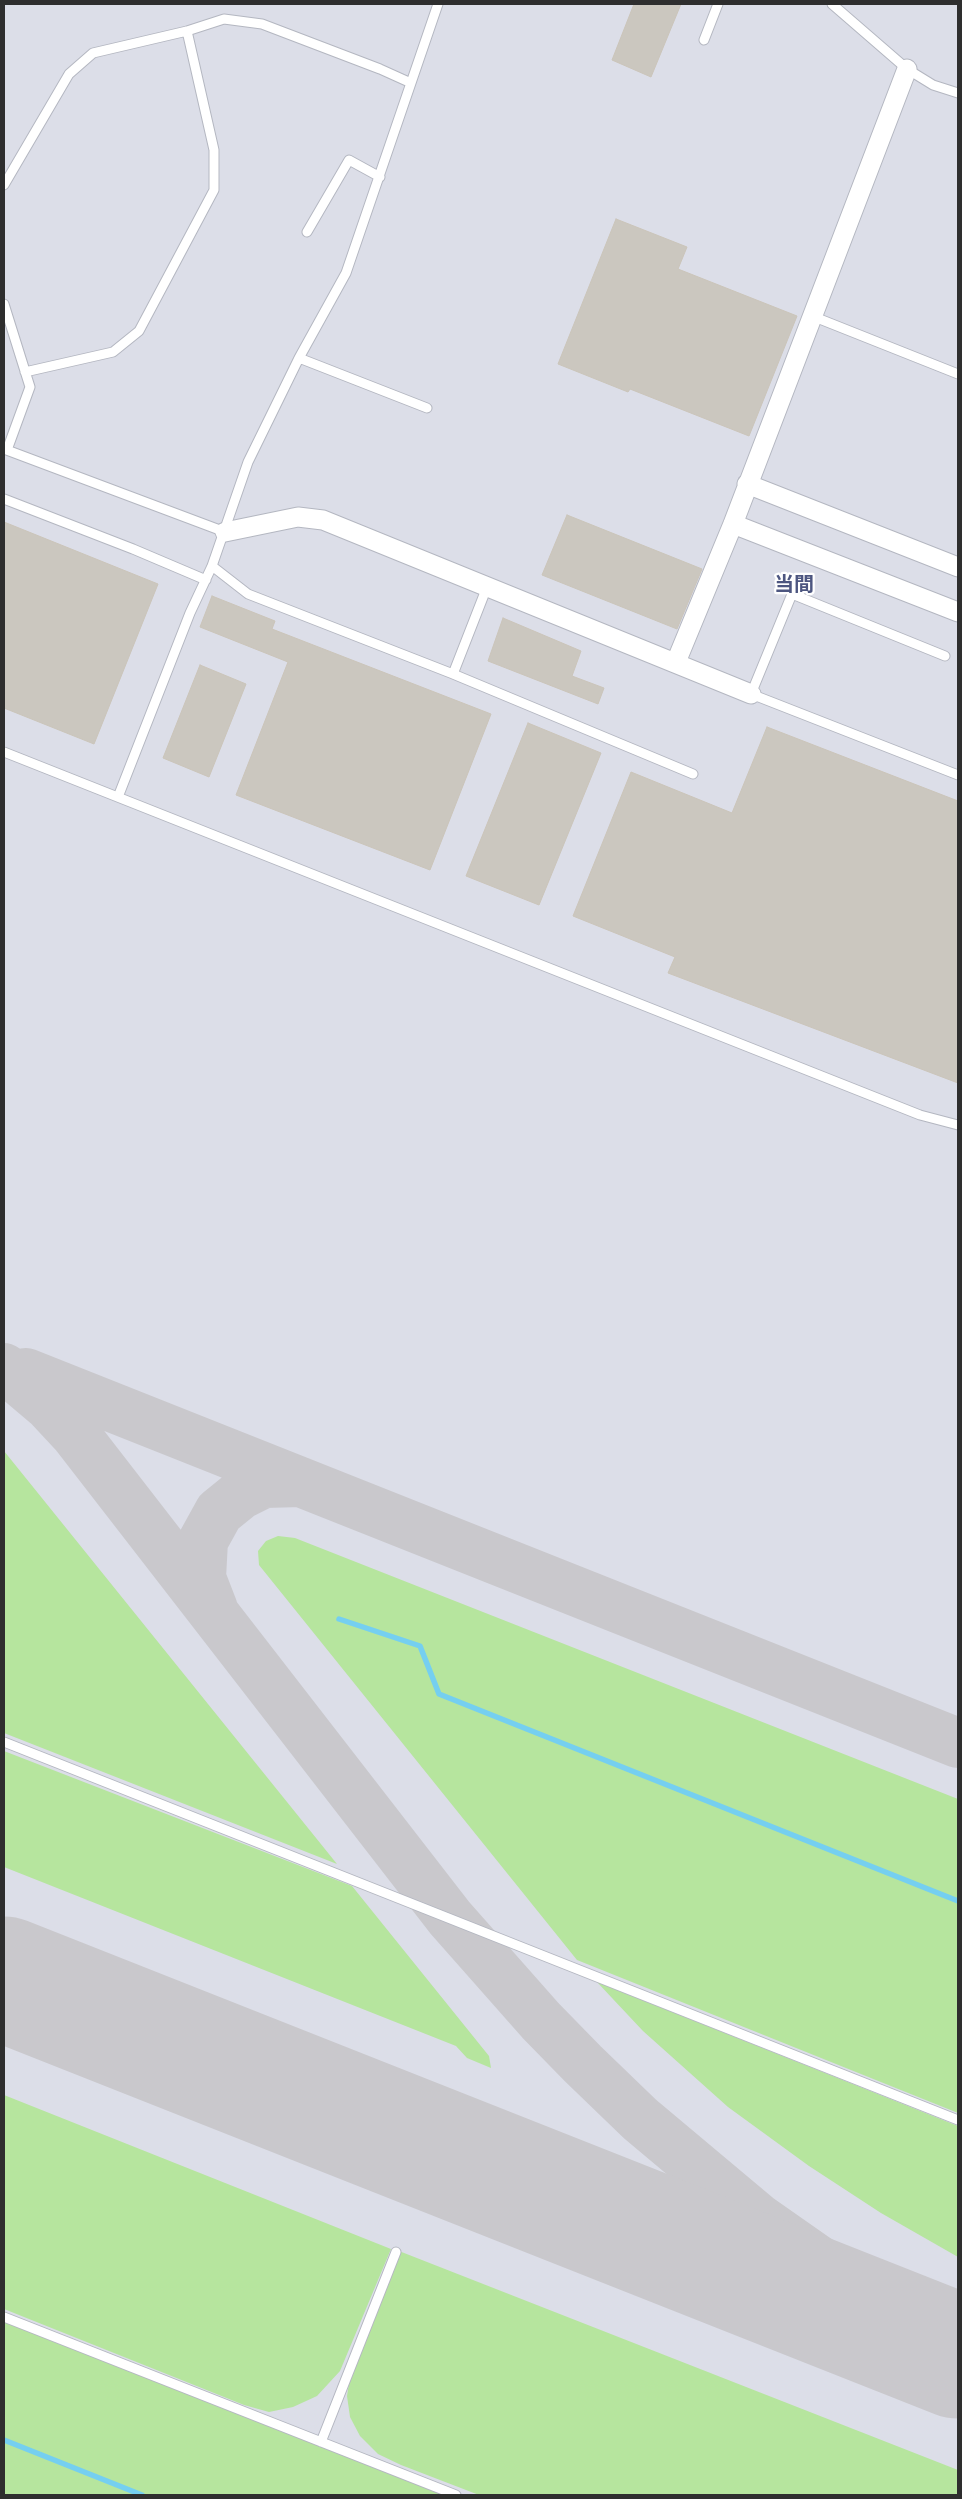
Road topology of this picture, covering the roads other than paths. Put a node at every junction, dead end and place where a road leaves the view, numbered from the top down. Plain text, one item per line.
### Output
1 (438, 4) edge
2 (718, 4) edge
3 (832, 4) edge
4 (187, 31) junction
5 (704, 40) dead end
6 (907, 69) junction
7 (411, 83) junction
8 (958, 92) edge
9 (380, 177) junction
10 (4, 185) edge
11 (307, 232) dead end
12 (4, 304) edge
13 (812, 316) junction
14 (298, 358) junction
15 (25, 372) junction
16 (958, 374) edge
17 (427, 408) dead end
18 (6, 449) edge
19 (747, 484) junction
20 (4, 500) edge
21 (733, 524) junction
22 (225, 532) junction
23 (212, 566) junction
24 (958, 567) edge
25 (206, 580) junction
26 (487, 587) junction
27 (958, 612) edge
28 (945, 656) dead end
29 (676, 662) junction
30 (454, 674) junction
31 (751, 694) junction
32 (4, 752) edge
33 (693, 774) dead end
34 (958, 775) edge
35 (118, 798) junction
36 (958, 1125) edge
37 (4, 1742) edge
38 (958, 2120) edge
39 (396, 2252) dead end
40 (4, 2317) edge
41 (321, 2442) junction
42 (456, 2495) edge

1 - 7 lane
2 - 5 lane
3 - 6 lane
4 - 7 lane
4 - 10 lane
4 - 15 lane
6 - 8 lane
6 - 13 street
7 - 9 lane
9 - 11 lane
9 - 14 lane
12 - 15 lane
13 - 16 lane
13 - 19 street
14 - 17 lane
14 - 22 lane
15 - 18 lane
18 - 22 lane
19 - 21 street
19 - 24 street
20 - 25 lane
21 - 27 street
21 - 29 street
22 - 23 lane
22 - 26 street
23 - 25 lane
23 - 30 lane
25 - 35 lane
26 - 29 street
26 - 30 lane
28 - 31 lane
29 - 31 street
30 - 33 lane
31 - 34 lane
32 - 35 lane
35 - 36 lane
37 - 38 lane
39 - 41 lane
40 - 41 lane
41 - 42 lane

